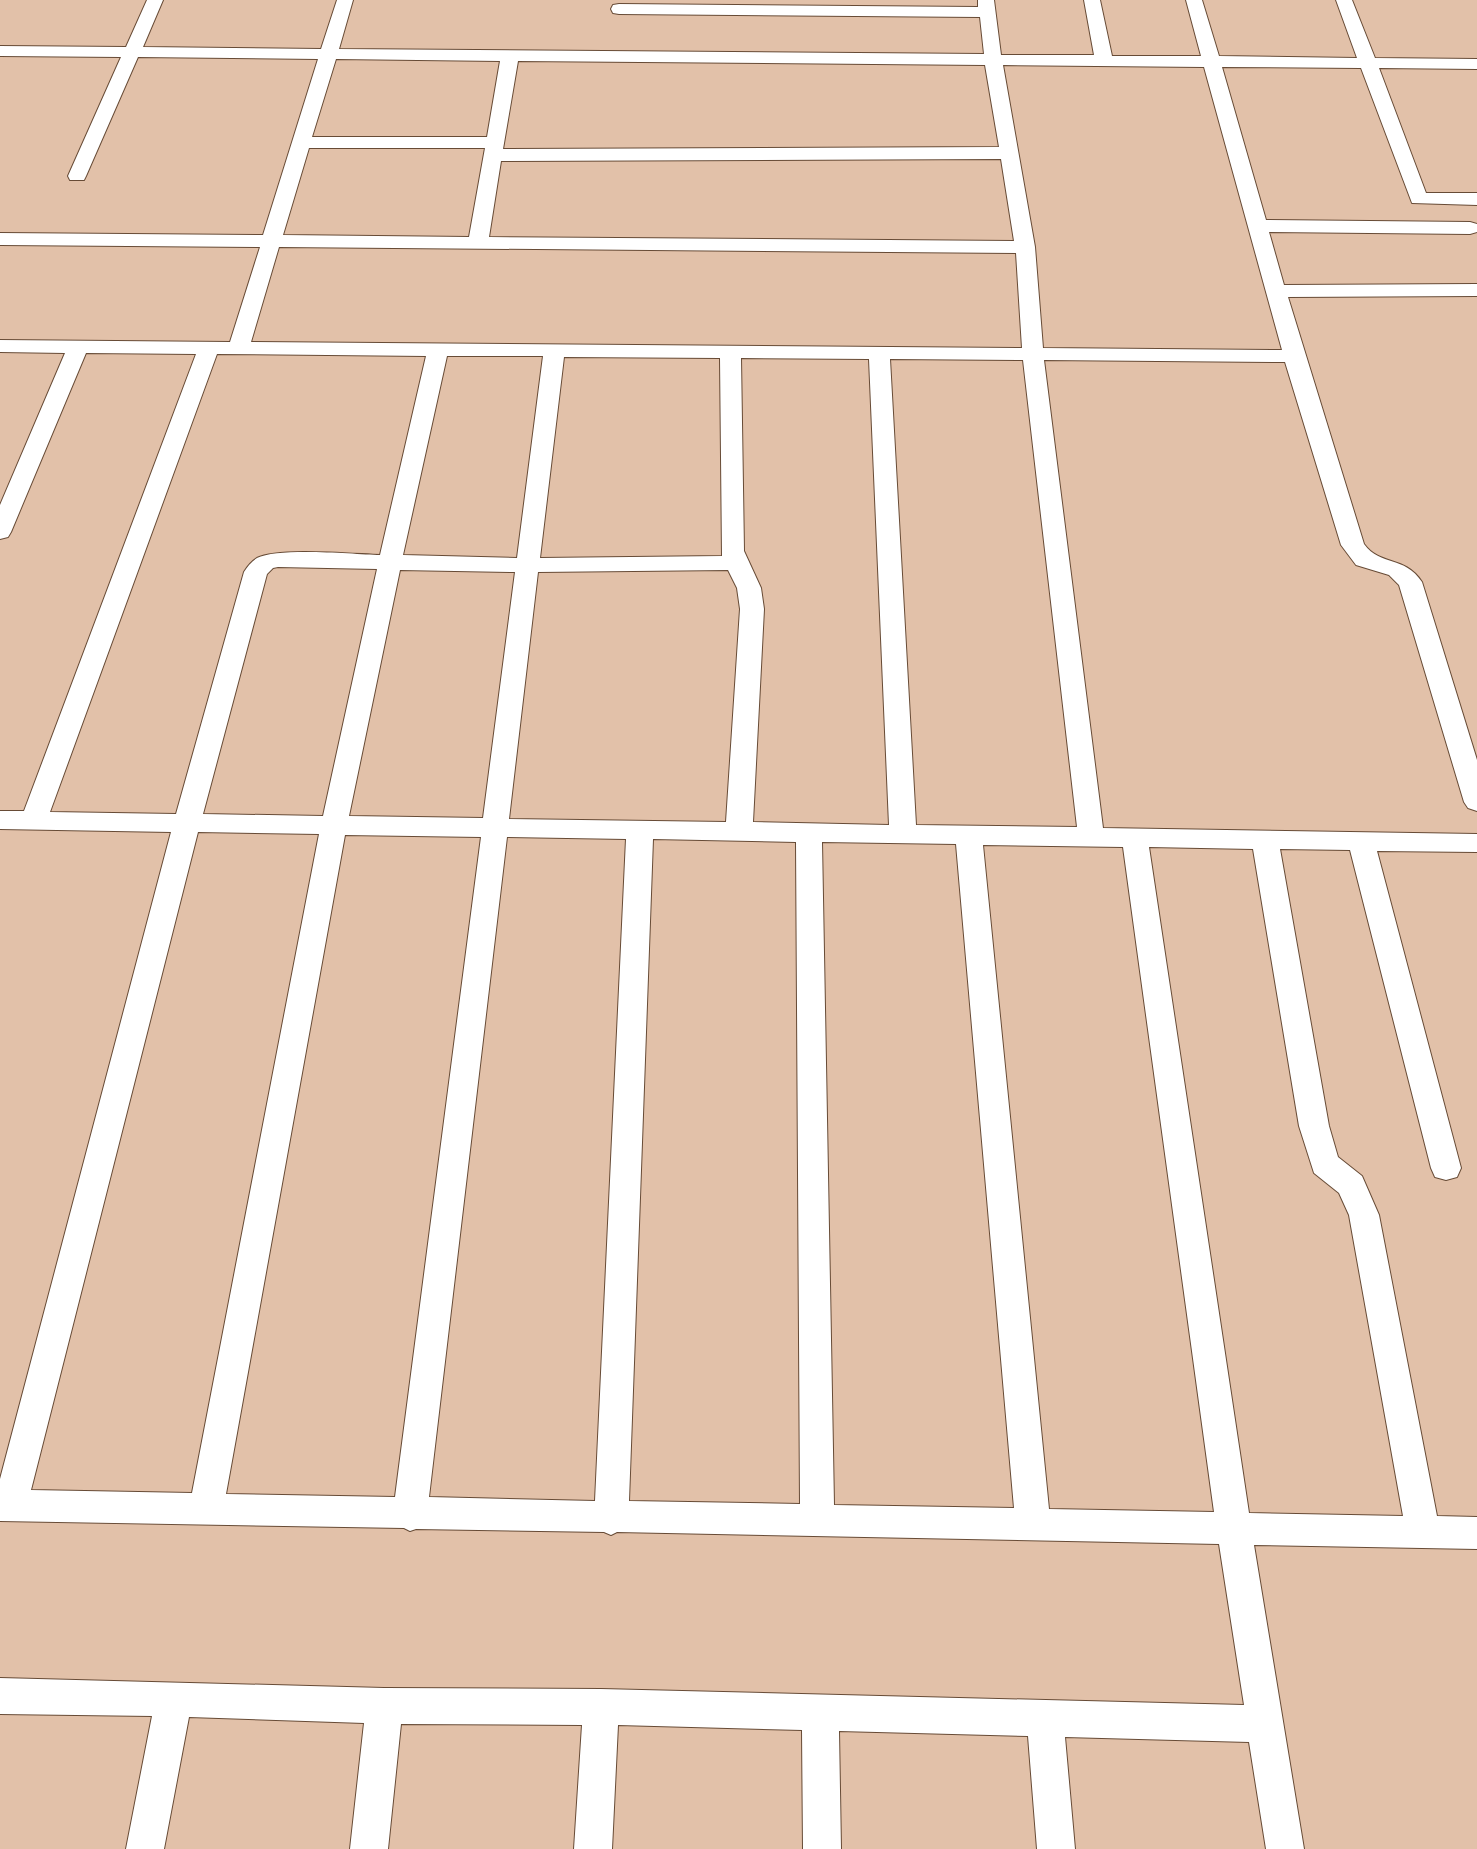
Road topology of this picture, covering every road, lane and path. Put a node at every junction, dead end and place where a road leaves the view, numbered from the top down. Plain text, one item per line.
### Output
1 (155, 0) edge
2 (345, 0) edge
3 (1092, 0) edge
4 (1194, 0) edge
5 (1344, 0) edge
6 (987, 6) edge
7 (619, 9) dead end
8 (0, 51) edge
9 (131, 52) junction
10 (330, 54) junction
11 (510, 56) junction
12 (993, 60) junction
13 (1104, 61) junction
14 (1209, 62) junction
15 (1368, 63) junction
16 (1477, 64) edge
17 (302, 142) junction
18 (494, 149) junction
19 (1009, 153) junction
20 (77, 176) dead end
21 (1468, 199) edge
22 (1257, 226) junction
23 (1474, 235) edge
24 (0, 239) edge
25 (271, 241) junction
26 (478, 242) junction
27 (1025, 247) junction
28 (1275, 290) junction
29 (1477, 290) edge
30 (79, 345) junction
31 (0, 346) edge
32 (209, 347) junction
33 (239, 347) junction
34 (438, 350) junction
35 (554, 351) junction
36 (730, 352) junction
37 (878, 353) junction
38 (1033, 354) junction
39 (1294, 356) junction
40 (0, 532) edge
41 (390, 561) junction
42 (736, 563) junction
43 (529, 564) junction
44 (1477, 802) edge
45 (0, 820) edge
46 (33, 821) junction
47 (187, 823) junction
48 (334, 825) junction
49 (496, 828) junction
50 (640, 830) junction
51 (739, 832) junction
52 (809, 833) junction
53 (903, 835) junction
54 (969, 836) junction
55 (1091, 838) junction
56 (1135, 839) junction
57 (1265, 841) junction
58 (1361, 842) junction
59 (1477, 843) edge
60 (1446, 1168) dead end
61 (5, 1506) edge
62 (206, 1510) junction
63 (410, 1515) junction
64 (611, 1518) junction
65 (817, 1521) junction
66 (1033, 1526) junction
67 (1234, 1529) junction
68 (1423, 1532) junction
69 (1477, 1533) edge
70 (0, 1696) edge
71 (174, 1698) junction
72 (384, 1706) junction
73 (601, 1707) junction
74 (820, 1712) junction
75 (1045, 1718) junction
76 (1264, 1724) junction
77 (145, 1849) edge
78 (369, 1849) edge
79 (593, 1849) edge
80 (822, 1849) edge
81 (1056, 1849) edge
82 (1285, 1849) edge

1 - 9 street
2 - 10 street
3 - 13 street
4 - 14 street
5 - 15 street
6 - 7 street
6 - 12 street
8 - 9 street
9 - 10 street
9 - 20 street
10 - 11 street
10 - 17 street
11 - 12 street
11 - 18 street
12 - 13 street
12 - 19 street
13 - 14 street
14 - 15 street
14 - 22 street
15 - 16 street
15 - 21 street
17 - 18 street
17 - 25 street
18 - 19 street
18 - 26 street
19 - 27 street
21 - 23 street
22 - 23 street
22 - 28 street
24 - 25 street
25 - 26 street
25 - 33 street
26 - 27 street
27 - 38 street
28 - 29 street
28 - 39 street
30 - 31 street
30 - 32 street
30 - 40 street
32 - 33 street
32 - 46 street
33 - 34 street
34 - 35 street
34 - 41 street
35 - 36 street
35 - 43 street
36 - 37 street
36 - 42 street
37 - 38 street
37 - 53 street
38 - 39 street
38 - 55 street
39 - 44 street
41 - 43 street
41 - 47 street
41 - 48 street
42 - 43 street
42 - 51 street
43 - 49 street
45 - 46 street
46 - 47 street
47 - 48 street
47 - 61 street
48 - 49 street
48 - 62 street
49 - 50 street
49 - 63 street
50 - 51 street
50 - 64 street
51 - 52 street
52 - 53 street
52 - 65 street
53 - 54 street
54 - 55 street
54 - 66 street
55 - 56 street
56 - 57 street
56 - 67 street
57 - 58 street
57 - 68 street
58 - 59 street
58 - 60 street
61 - 62 street
62 - 63 street
63 - 64 street
64 - 65 street
65 - 66 street
66 - 67 street
67 - 68 street
67 - 76 street
68 - 69 street
70 - 71 street
71 - 72 street
71 - 77 street
72 - 73 street
72 - 78 street
73 - 74 street
73 - 79 street
74 - 75 street
74 - 80 street
75 - 76 street
75 - 81 street
76 - 82 street

